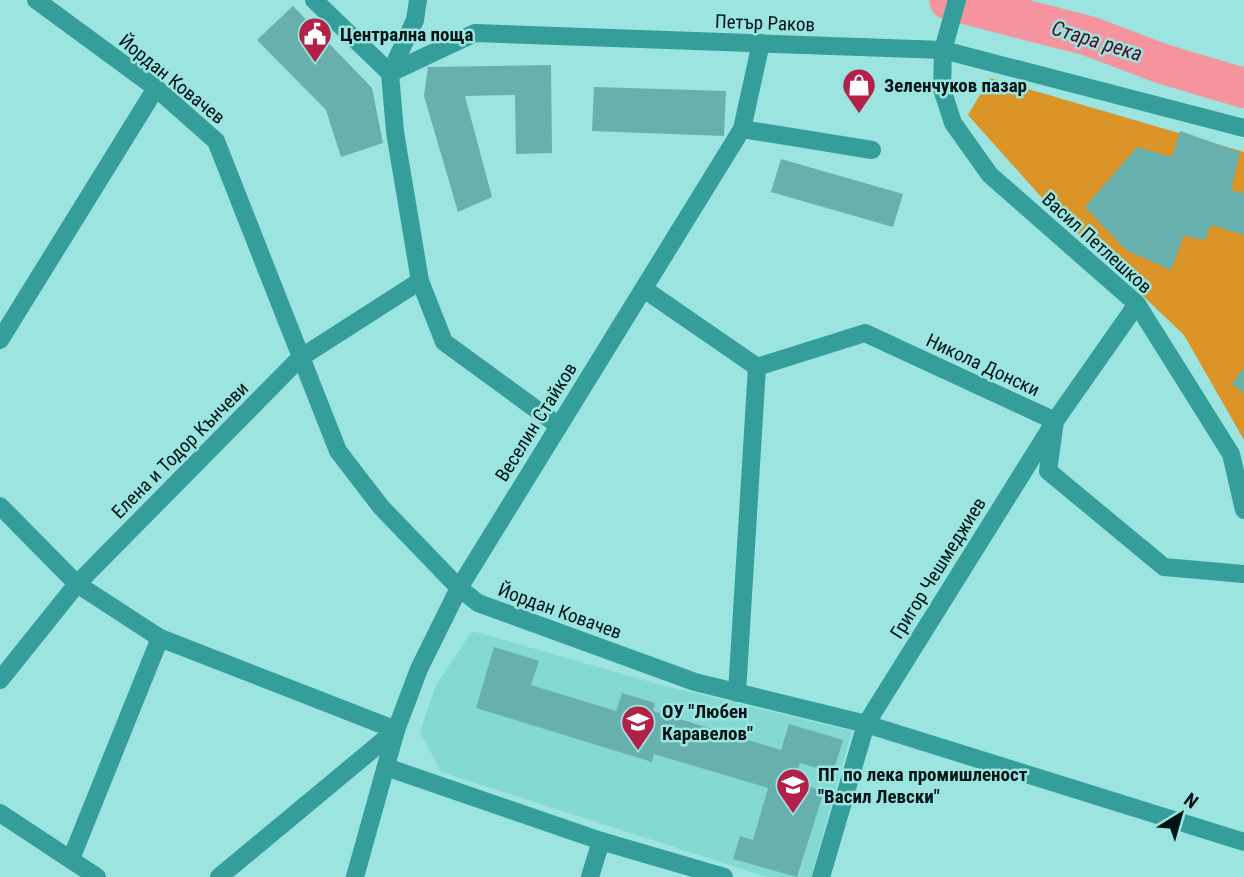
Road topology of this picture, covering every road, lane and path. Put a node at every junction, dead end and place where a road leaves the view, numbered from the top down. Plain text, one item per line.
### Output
1 (36, 0) edge
2 (314, 0) edge
3 (418, 0) edge
4 (957, 0) edge
5 (761, 43) junction
6 (943, 50) junction
7 (390, 74) junction
8 (156, 88) junction
9 (1244, 128) edge
10 (742, 129) junction
11 (872, 150) dead end
12 (420, 281) junction
13 (643, 289) junction
14 (1137, 304) junction
15 (0, 340) edge
16 (300, 358) junction
17 (757, 367) junction
18 (1055, 421) junction
19 (559, 426) junction
20 (0, 506) edge
21 (1244, 510) edge
22 (1244, 574) edge
23 (77, 584) junction
24 (458, 588) junction
25 (160, 639) junction
26 (0, 680) edge
27 (737, 693) junction
28 (866, 724) junction
29 (396, 730) junction
30 (386, 767) junction
31 (0, 813) edge
32 (601, 841) junction
33 (1244, 842) edge
34 (71, 859) junction
35 (97, 877) edge
36 (219, 877) edge
37 (355, 877) edge
38 (590, 877) edge
39 (724, 877) edge
40 (821, 877) edge

1 - 8 street, Йордан Ковачев
2 - 7 street
3 - 7 street
4 - 6 street, Васил Петлешков
5 - 6 street, Петър Раков
5 - 7 street, Петър Раков
5 - 10 street, Веселин Стайков
6 - 9 street, Петър Раков
6 - 14 street, Васил Петлешков
7 - 12 street
8 - 15 street
8 - 16 street, Йордан Ковачев
10 - 11 street
10 - 13 street, Веселин Стайков
12 - 16 street, Елена и Тодор Кънчеви
12 - 19 street
13 - 17 street
13 - 19 street, Веселин Стайков
14 - 18 street, Григор Чешмеджиев
14 - 21 street, Васил Петлешков
16 - 23 street, Елена и Тодор Кънчеви
16 - 24 street, Йордан Ковачев
17 - 18 street, Никола Донски
17 - 27 street
18 - 22 street
18 - 28 street, Григор Чешмеджиев
19 - 24 street, Веселин Стайков
20 - 23 street
23 - 25 street
23 - 26 street, Елена и Тодор Кънчеви
24 - 27 street, Йордан Ковачев
24 - 29 street, Веселин Стайков
25 - 29 street
25 - 34 street
27 - 28 street, Йордан Ковачев
28 - 33 street, Йордан Ковачев
28 - 40 street, Григор Чешмеджиев
29 - 30 street, Веселин Стайков
29 - 36 street
30 - 32 street
30 - 37 street, Веселин Стайков
31 - 34 street
32 - 38 street
32 - 39 street
34 - 35 street

